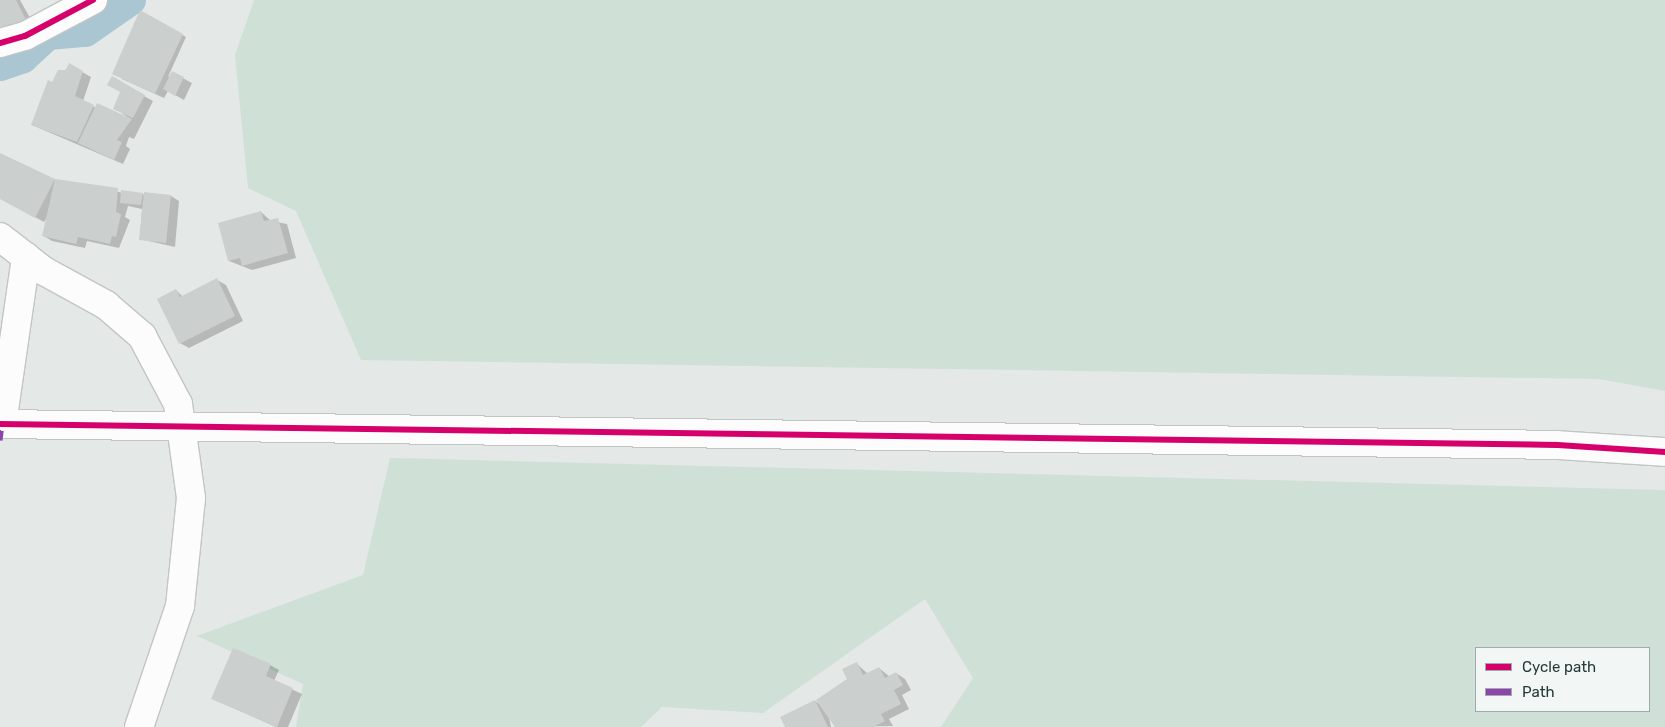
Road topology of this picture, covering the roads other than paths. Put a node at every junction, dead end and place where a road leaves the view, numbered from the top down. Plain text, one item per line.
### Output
1 (92, 0) edge
2 (0, 43) edge
3 (0, 237) edge
4 (26, 257) junction
5 (1, 424) edge
6 (183, 424) junction
7 (1665, 452) edge
8 (139, 727) edge

1 - 2 street
3 - 4 street
4 - 5 street
4 - 6 street
5 - 6 street
6 - 7 street
6 - 8 street

